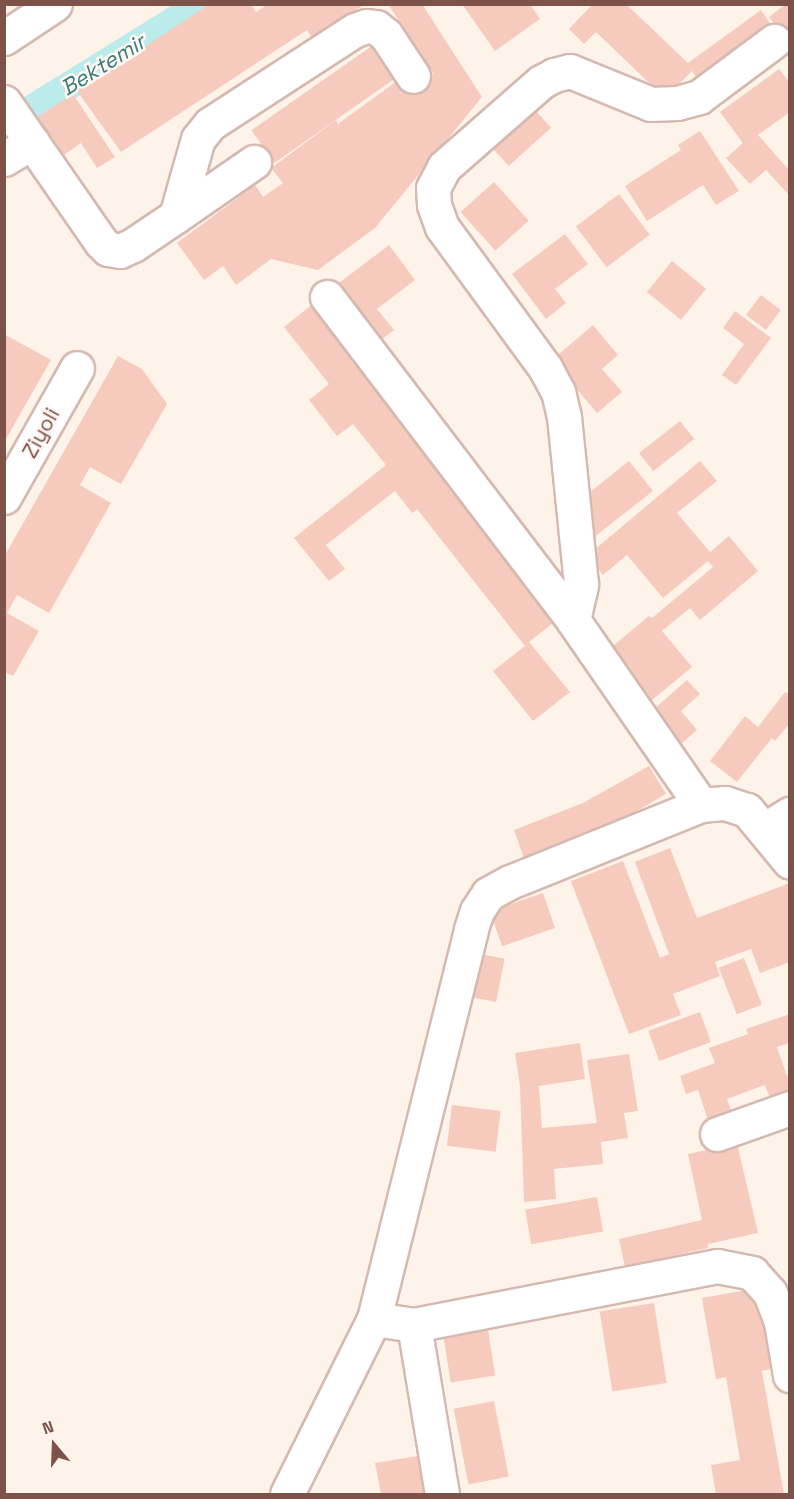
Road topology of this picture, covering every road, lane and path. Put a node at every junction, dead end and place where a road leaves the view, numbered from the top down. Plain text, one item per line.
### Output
1 (55, 4) edge
2 (4, 38) edge
3 (774, 41) dead end
4 (413, 76) dead end
5 (20, 124) edge
6 (4, 159) edge
7 (254, 162) dead end
8 (176, 216) junction
9 (327, 297) dead end
10 (77, 368) dead end
11 (4, 497) edge
12 (573, 620) junction
13 (702, 805) junction
14 (777, 822) edge
15 (789, 862) edge
16 (789, 1108) edge
17 (717, 1134) dead end
18 (374, 1319) junction
19 (414, 1325) junction
20 (789, 1375) edge
21 (287, 1494) edge
22 (442, 1494) edge

1 - 2 street
3 - 12 street
4 - 8 street
5 - 6 street
5 - 8 street
7 - 8 street
9 - 12 street
10 - 11 street, Ziyoli
12 - 13 street
13 - 14 street
13 - 18 street
14 - 15 street
16 - 17 street
18 - 19 street
18 - 21 street
19 - 20 street
19 - 22 street

